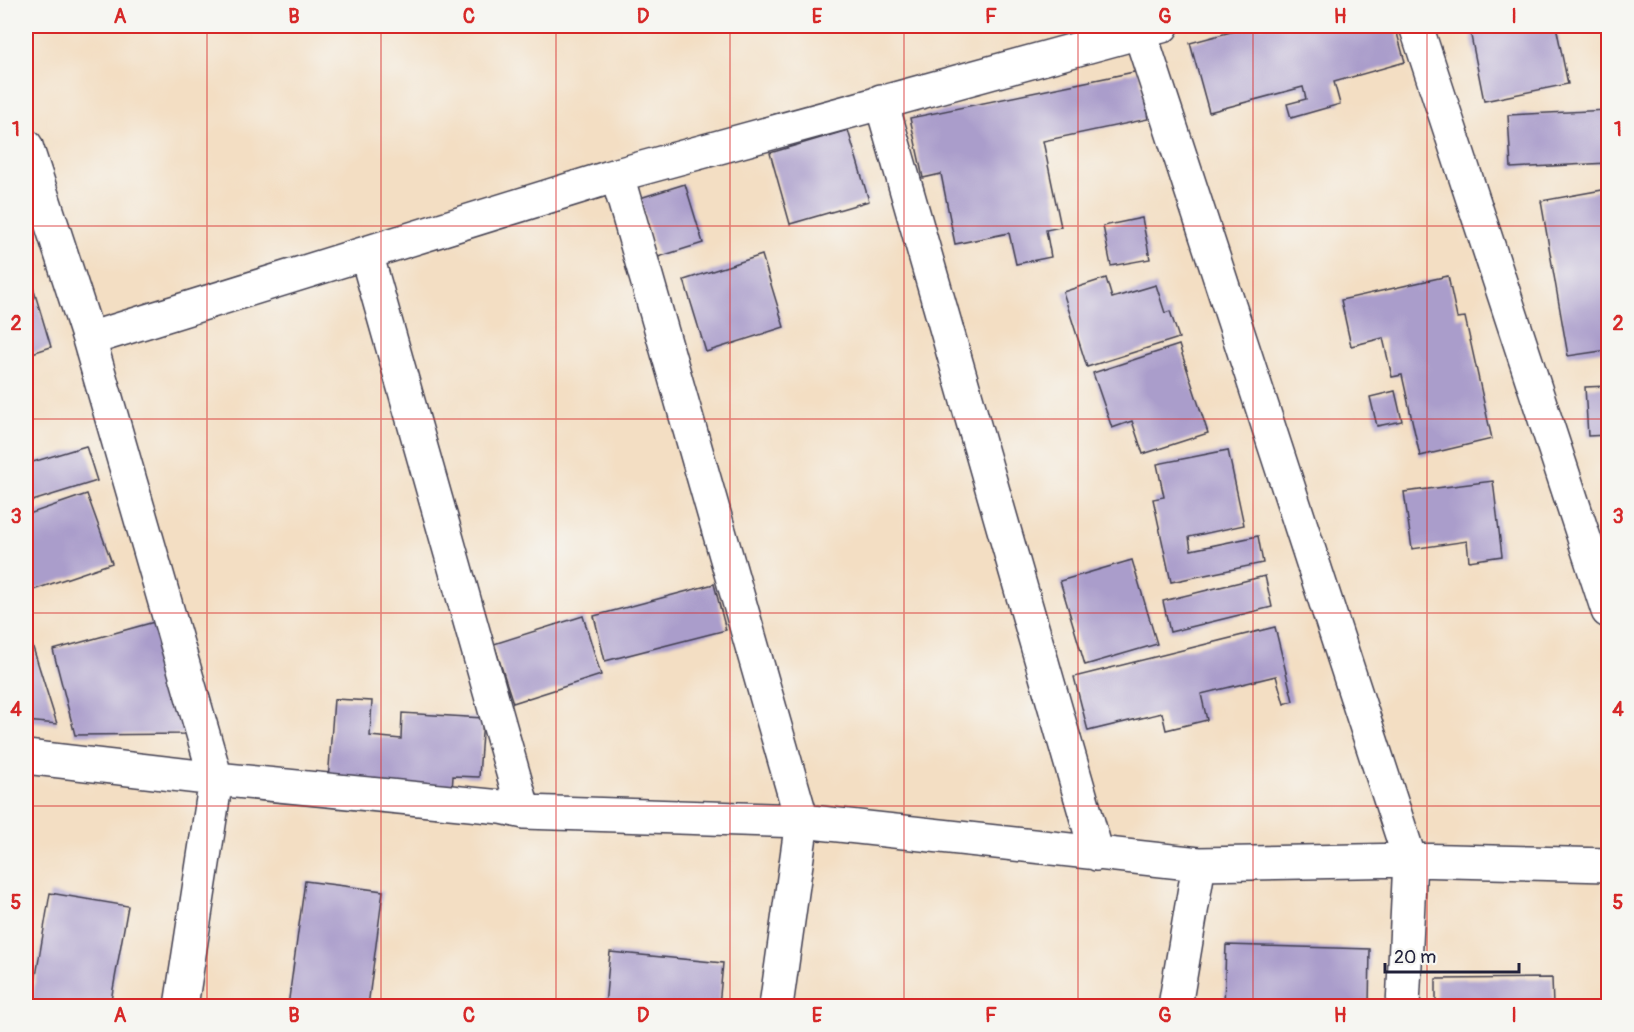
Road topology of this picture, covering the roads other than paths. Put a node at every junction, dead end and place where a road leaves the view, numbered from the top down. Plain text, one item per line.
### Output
1 (1416, 26) edge
2 (1151, 29) edge
3 (881, 101) junction
4 (26, 146) edge
5 (617, 176) junction
6 (366, 253) junction
7 (89, 339) junction
8 (1608, 611) edge
9 (26, 757) edge
10 (216, 779) junction
11 (524, 812) junction
12 (802, 822) junction
13 (1097, 854) junction
14 (1410, 860) junction
15 (1199, 864) junction
16 (1608, 865) edge
17 (181, 1006) edge
18 (776, 1006) edge
19 (1175, 1006) edge
20 (1403, 1006) edge

1 - 8 street
2 - 3 street
2 - 14 street
3 - 5 street
3 - 13 street
4 - 7 street
5 - 6 street
5 - 12 street
6 - 7 street
6 - 11 street
7 - 10 street
9 - 10 street
10 - 11 street
10 - 17 street
11 - 12 street
12 - 13 street
12 - 18 street
13 - 15 street
14 - 15 street
14 - 16 street
14 - 20 street
15 - 19 street

